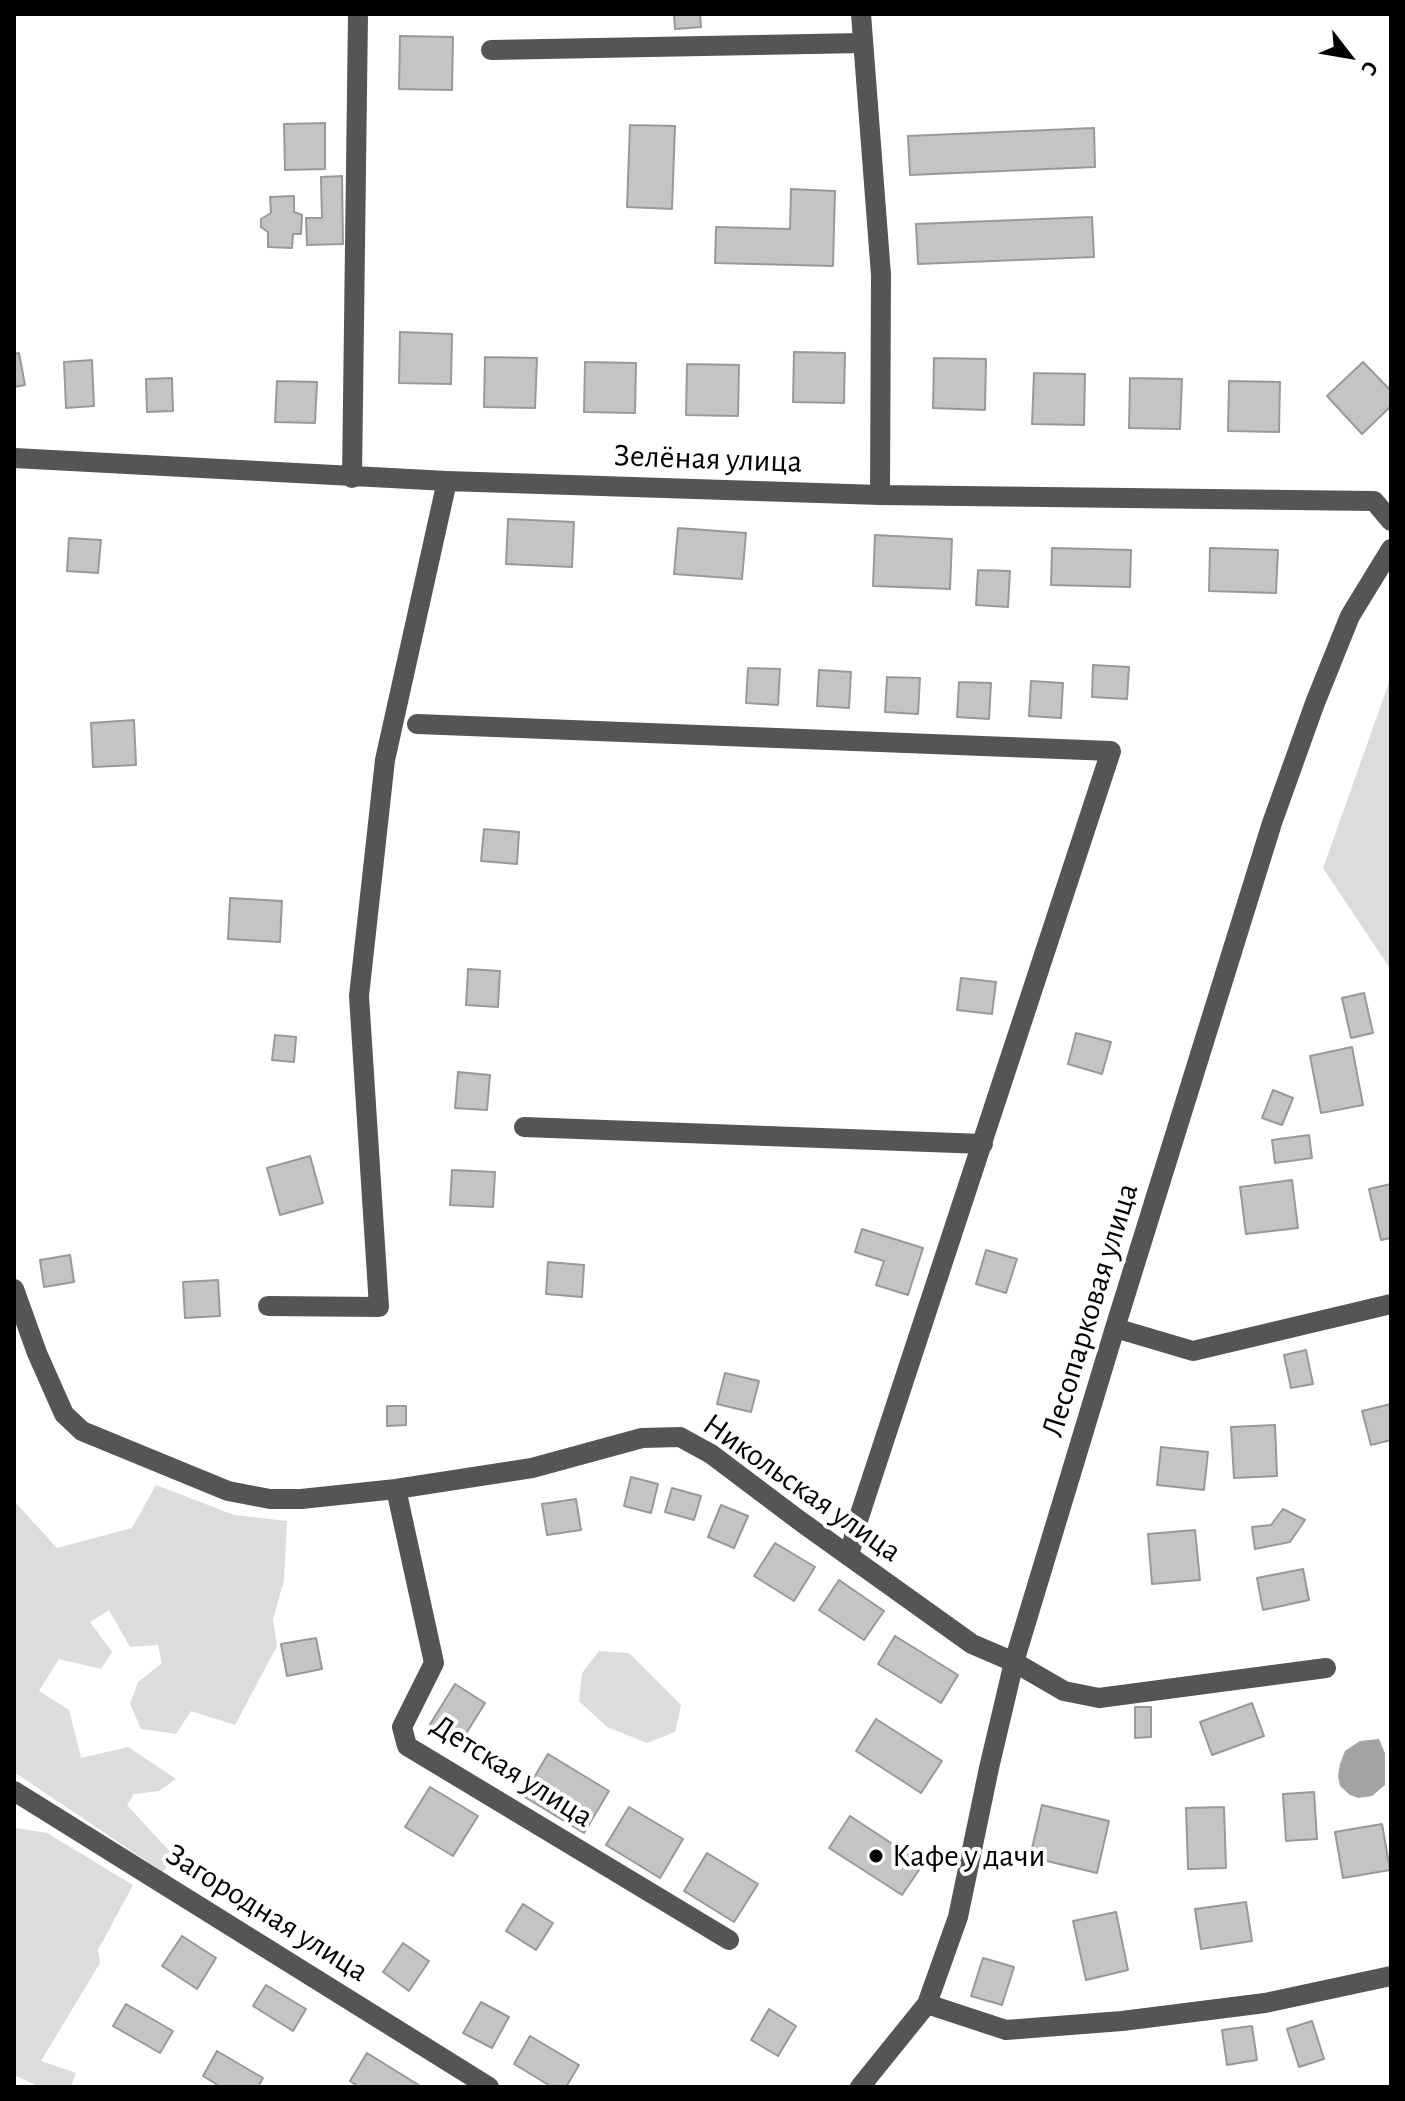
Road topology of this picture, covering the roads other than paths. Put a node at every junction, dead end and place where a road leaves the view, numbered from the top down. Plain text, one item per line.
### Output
1 (358, 14) edge
2 (861, 14) edge
3 (863, 43) junction
4 (491, 50) dead end
5 (14, 458) edge
6 (352, 478) junction
7 (447, 481) junction
8 (880, 495) junction
9 (1391, 521) edge
10 (1391, 549) edge
11 (417, 724) dead end
12 (524, 1127) dead end
13 (983, 1144) junction
14 (14, 1289) edge
15 (1391, 1304) edge
16 (268, 1306) dead end
17 (1115, 1328) junction
18 (396, 1489) junction
19 (849, 1556) junction
20 (1014, 1662) junction
21 (1326, 1668) dead end
22 (14, 1791) edge
23 (729, 1940) dead end
24 (1391, 1976) edge
25 (927, 2004) junction
26 (489, 2087) edge
27 (860, 2087) edge

1 - 6 street
2 - 3 street
3 - 4 street
3 - 8 street
5 - 6 street, Зелёная улица
6 - 7 street, Зелёная улица
7 - 8 street, Зелёная улица
7 - 16 street
8 - 9 street, Зелёная улица
10 - 17 street, Лесопарковая улица
11 - 13 street
12 - 13 street
13 - 19 street
14 - 18 street, Никольская улица
15 - 17 street
17 - 20 street, Лесопарковая улица
18 - 19 street, Никольская улица
18 - 23 street, Детская улица
19 - 20 street, Никольская улица
20 - 21 street, Никольская улица
20 - 25 street, Лесопарковая улица
22 - 26 street, Загородная улица
24 - 25 street
25 - 27 street, Лесопарковая улица

